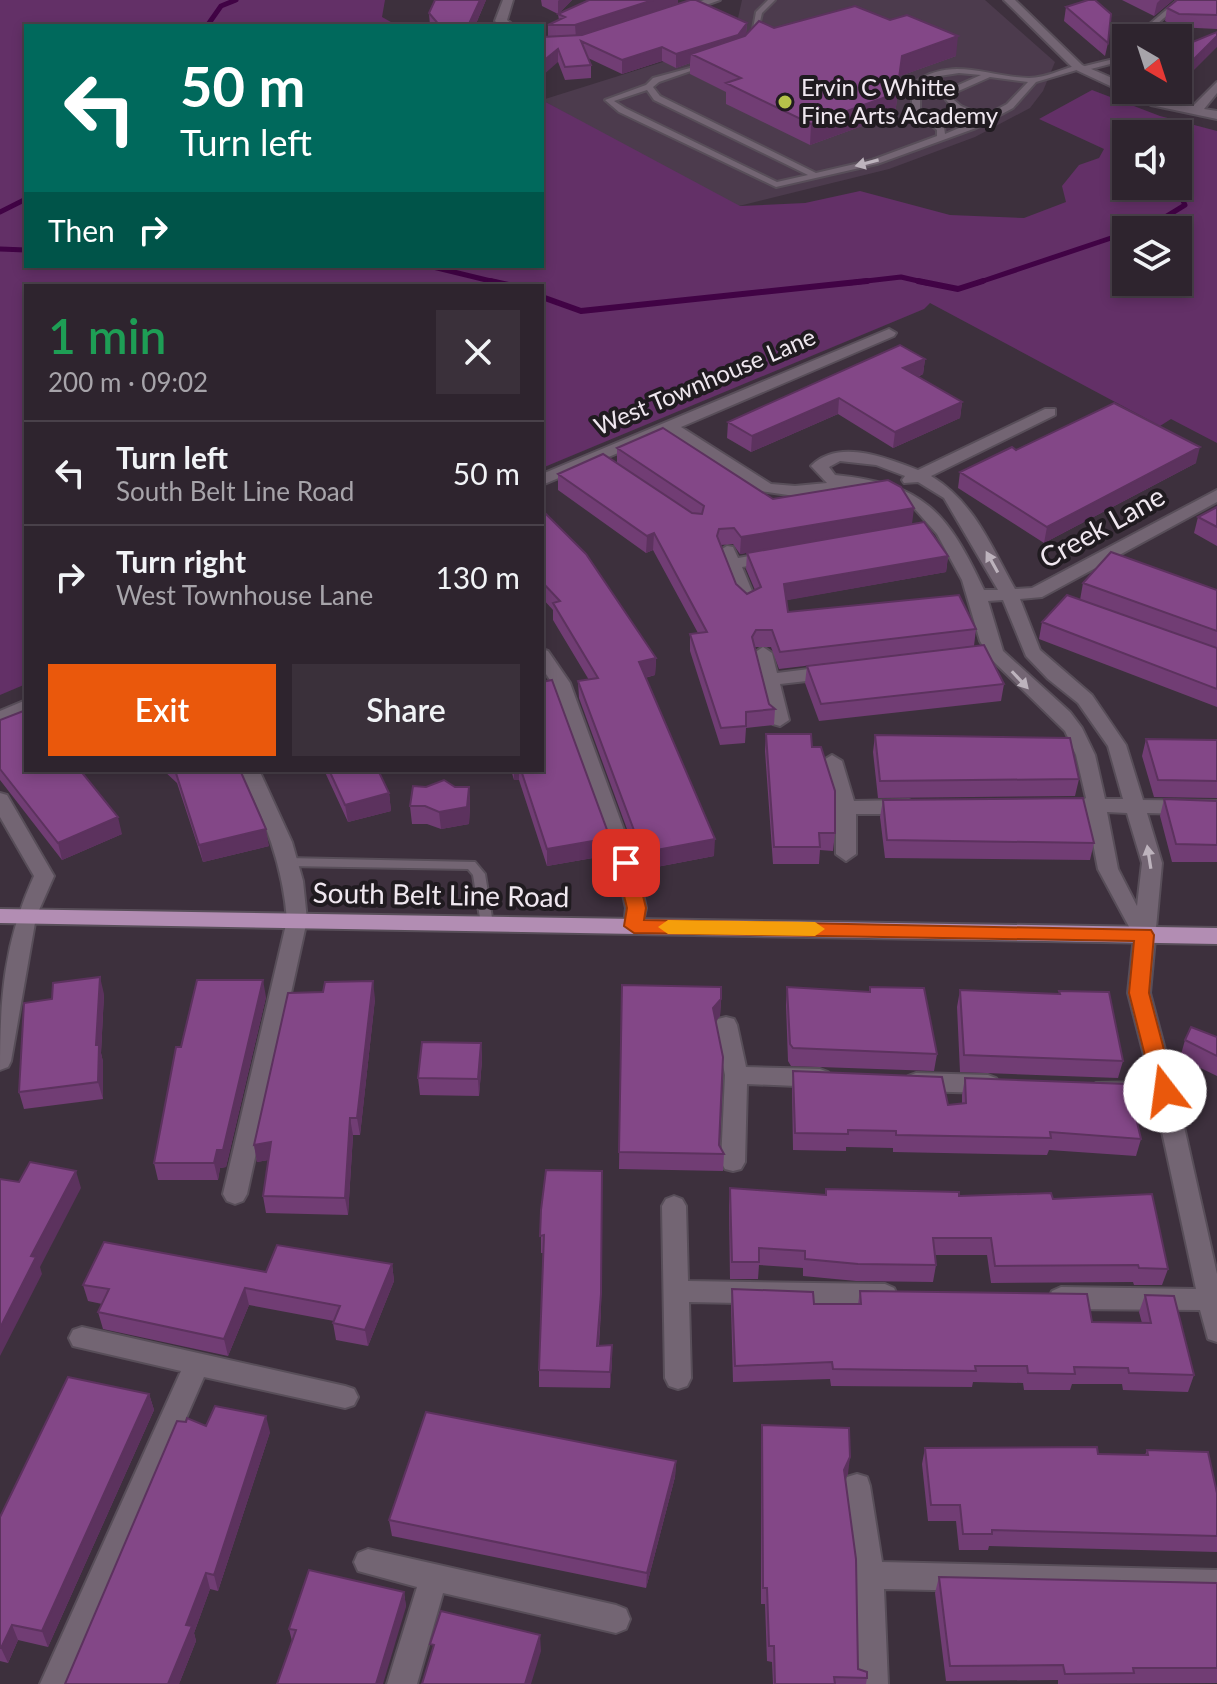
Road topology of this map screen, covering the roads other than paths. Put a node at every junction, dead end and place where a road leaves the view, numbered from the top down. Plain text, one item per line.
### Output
1 (508, 0) edge
2 (715, 0) edge
3 (772, 0) edge
4 (1009, 0) edge
5 (1182, 0) edge
6 (674, 13) edge
7 (505, 24) edge
8 (1153, 24) edge
9 (750, 46) edge
10 (1112, 61) edge
11 (713, 62) edge
12 (1080, 68) junction
13 (990, 74) junction
14 (1034, 80) junction
15 (1217, 86) edge
16 (649, 87) junction
17 (1195, 111) junction
18 (1217, 115) edge
19 (985, 119) junction
20 (941, 137) junction
21 (815, 176) junction
22 (889, 333) dead end
23 (1050, 412) dead end
24 (669, 426) junction
25 (921, 477) junction
26 (544, 479) edge
27 (878, 483) junction
28 (1217, 495) edge
29 (968, 520) junction
30 (936, 530) junction
31 (791, 554) edge
32 (1036, 593) junction
33 (1009, 594) junction
34 (978, 596) junction
35 (748, 603) edge
36 (1064, 603) edge
37 (1032, 652) junction
38 (763, 653) dead end
39 (987, 653) junction
40 (544, 658) edge
41 (845, 670) edge
42 (770, 679) junction
43 (24, 707) edge
44 (0, 718) edge
45 (780, 720) dead end
46 (832, 761) dead end
47 (250, 772) edge
48 (0, 800) edge
49 (1067, 805) edge
50 (1098, 805) junction
51 (1137, 806) junction
52 (925, 807) edge
53 (846, 808) junction
54 (1217, 808) edge
55 (846, 854) dead end
56 (287, 862) junction
57 (0, 916) edge
58 (26, 917) junction
59 (297, 920) junction
60 (487, 924) junction
61 (634, 926) junction
62 (1144, 935) junction
63 (1217, 936) edge
64 (726, 1025) dead end
65 (0, 1061) edge
66 (736, 1075) junction
67 (847, 1079) edge
68 (895, 1081) edge
69 (1006, 1085) edge
70 (1085, 1088) edge
71 (1165, 1091) junction
72 (733, 1162) dead end
73 (235, 1194) dead end
74 (674, 1206) dead end
75 (676, 1291) junction
76 (910, 1296) edge
77 (1036, 1297) edge
78 (1209, 1300) junction
79 (1217, 1331) edge
80 (82, 1338) dead end
81 (197, 1364) junction
82 (678, 1378) dead end
83 (345, 1397) dead end
84 (857, 1486) dead end
85 (368, 1562) dead end
86 (870, 1575) junction
87 (434, 1577) junction
88 (1217, 1583) edge
89 (616, 1619) dead end
90 (55, 1684) edge
91 (402, 1684) edge
92 (873, 1684) edge

1 - 7 street
2 - 6 street
3 - 9 lane
4 - 12 street
5 - 8 lane
10 - 12 lane
11 - 16 lane
12 - 14 lane
12 - 17 street
13 - 14 lane
13 - 19 lane
13 - 20 lane
14 - 19 lane
15 - 17 street
16 - 21 lane
16 - 21 lane
17 - 18 street
19 - 20 lane
20 -> 21 lane
22 - 24 street, West Townhouse Lane
23 - 25 street
24 - 26 street, West Townhouse Lane
24 - 27 street
25 - 27 street
25 - 27 street
25 - 29 street
27 - 30 street
28 - 32 street, Creek Lane
29 - 30 street
33 -> 29 street
30 - 34 street
31 - 35 street
32 - 33 street, Creek Lane
32 - 36 street
33 - 34 street, Creek Lane
33 - 37 street
34 - 39 street
37 - 39 street
37 - 51 street
38 - 42 street
39 -> 50 street
40 - 61 street
41 - 42 street
42 - 45 street
43 - 44 street
46 - 53 street
47 - 56 street
48 - 58 street
49 - 50 street
50 - 51 street
50 - 62 street
51 - 54 street
62 -> 51 street
52 - 53 street
53 - 55 street
56 - 59 street
56 - 60 lane
57 - 58 main road, South Belt Line Road
58 - 59 main road, South Belt Line Road
58 - 65 street
59 - 60 main road, South Belt Line Road
59 - 73 street
60 - 61 main road, South Belt Line Road
61 - 62 main road, South Belt Line Road
62 - 63 main road, South Belt Line Road
62 - 71 street
64 - 66 street
66 - 67 street
66 - 72 street
68 - 69 street
70 - 71 street
71 - 78 street
74 - 75 street
75 - 76 street
75 - 82 street
77 - 78 street
78 - 79 street
80 - 81 street
81 - 83 street
81 - 90 street
84 - 86 street
85 - 87 street
86 - 88 street
86 - 92 street
87 - 89 street
87 - 91 street

